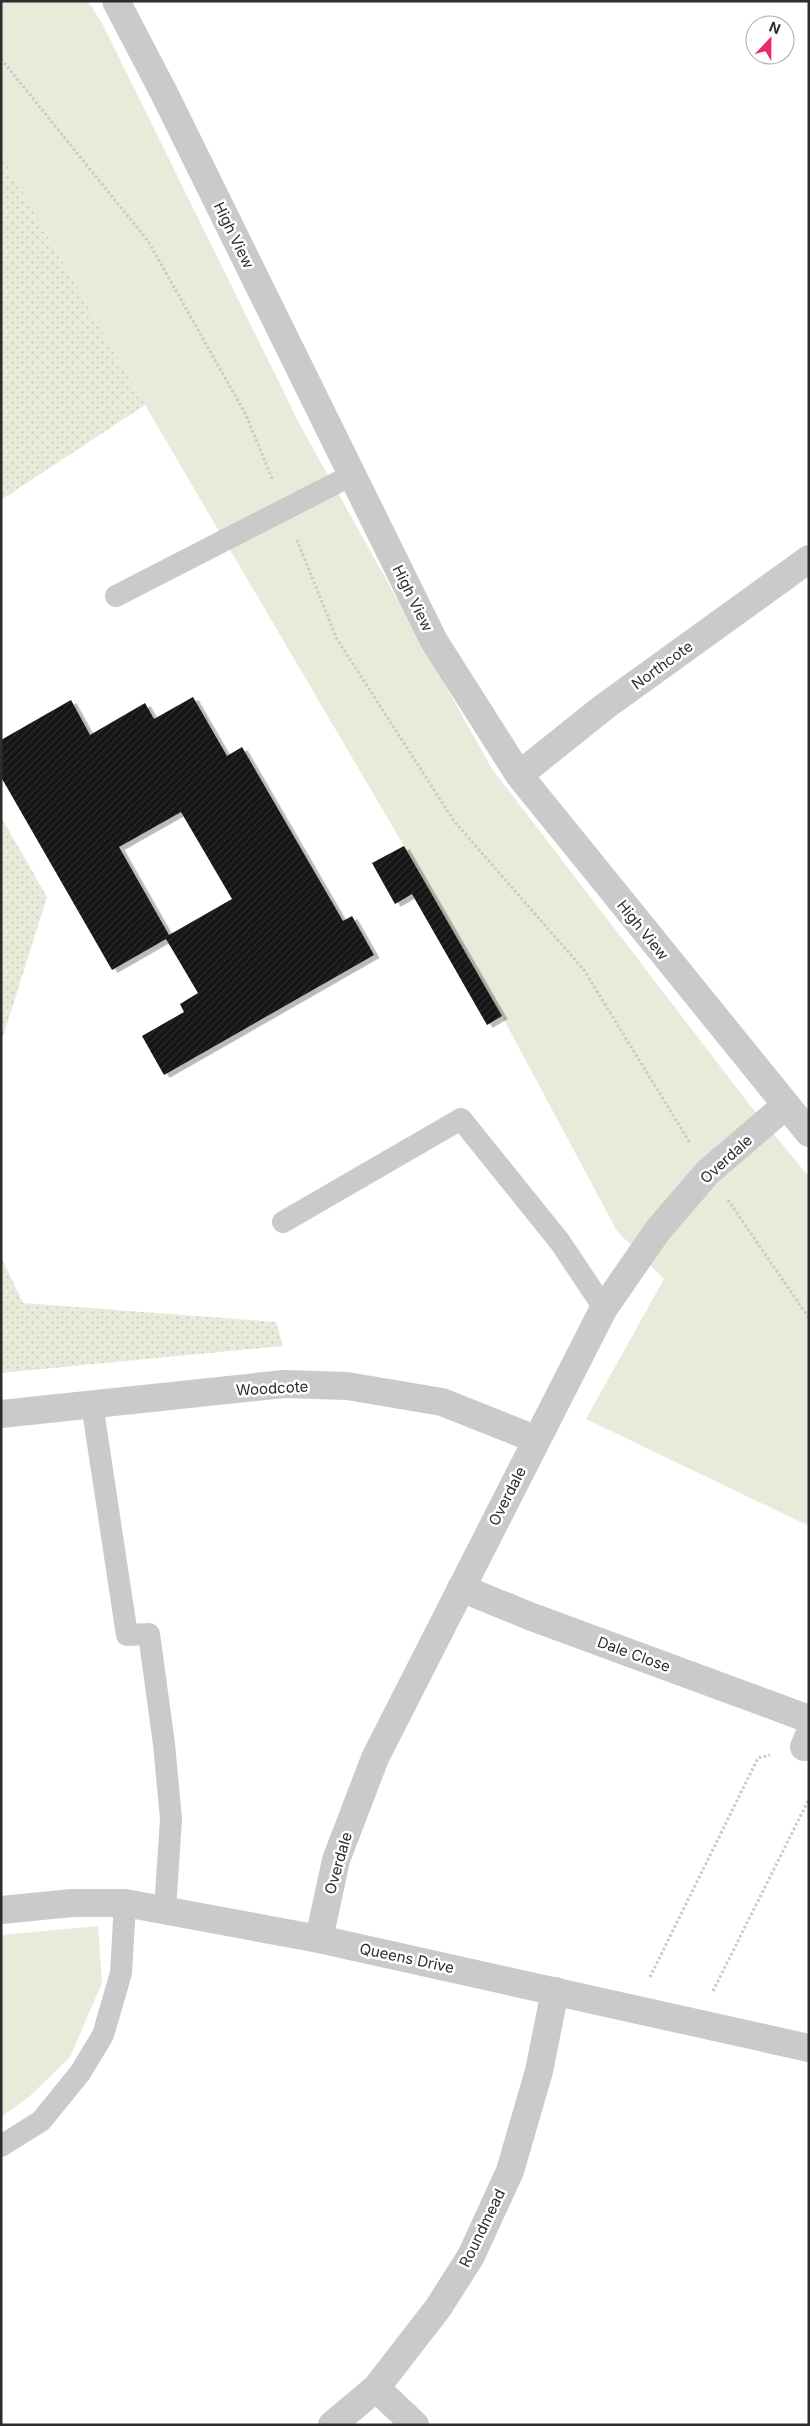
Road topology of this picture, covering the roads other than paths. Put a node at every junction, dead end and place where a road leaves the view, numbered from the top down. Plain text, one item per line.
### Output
1 (116, 1) edge
2 (352, 476) junction
3 (809, 559) edge
4 (116, 596) dead end
5 (519, 776) junction
6 (785, 1106) junction
7 (809, 1133) edge
8 (283, 1222) dead end
9 (604, 1308) junction
10 (92, 1404) junction
11 (1, 1414) edge
12 (535, 1439) junction
13 (461, 1588) junction
14 (809, 1718) edge
15 (125, 1903) junction
16 (1, 1910) edge
17 (165, 1910) junction
18 (319, 1939) junction
19 (555, 1991) junction
20 (809, 2048) edge
21 (1, 2146) edge
22 (376, 2388) junction
23 (332, 2425) edge
24 (416, 2425) edge

1 - 2 street, High View
2 - 4 lane
2 - 5 street, High View
3 - 5 street, Northcote
5 - 6 street, High View
6 - 7 street, High View
6 - 9 street, Overdale
8 - 9 lane
9 - 12 street, Overdale
10 - 11 street, Woodcote
10 - 12 street, Woodcote
10 - 17 lane
12 - 13 street, Overdale
13 - 14 street, Dale Close
13 - 18 street, Overdale
15 - 16 street, Queens Drive
15 - 17 street, Queens Drive
15 - 21 lane
17 - 18 street, Queens Drive
18 - 19 street, Queens Drive
19 - 20 street, Queens Drive
19 - 22 street, Roundmead
22 - 23 street, Roundmead
22 - 24 street

